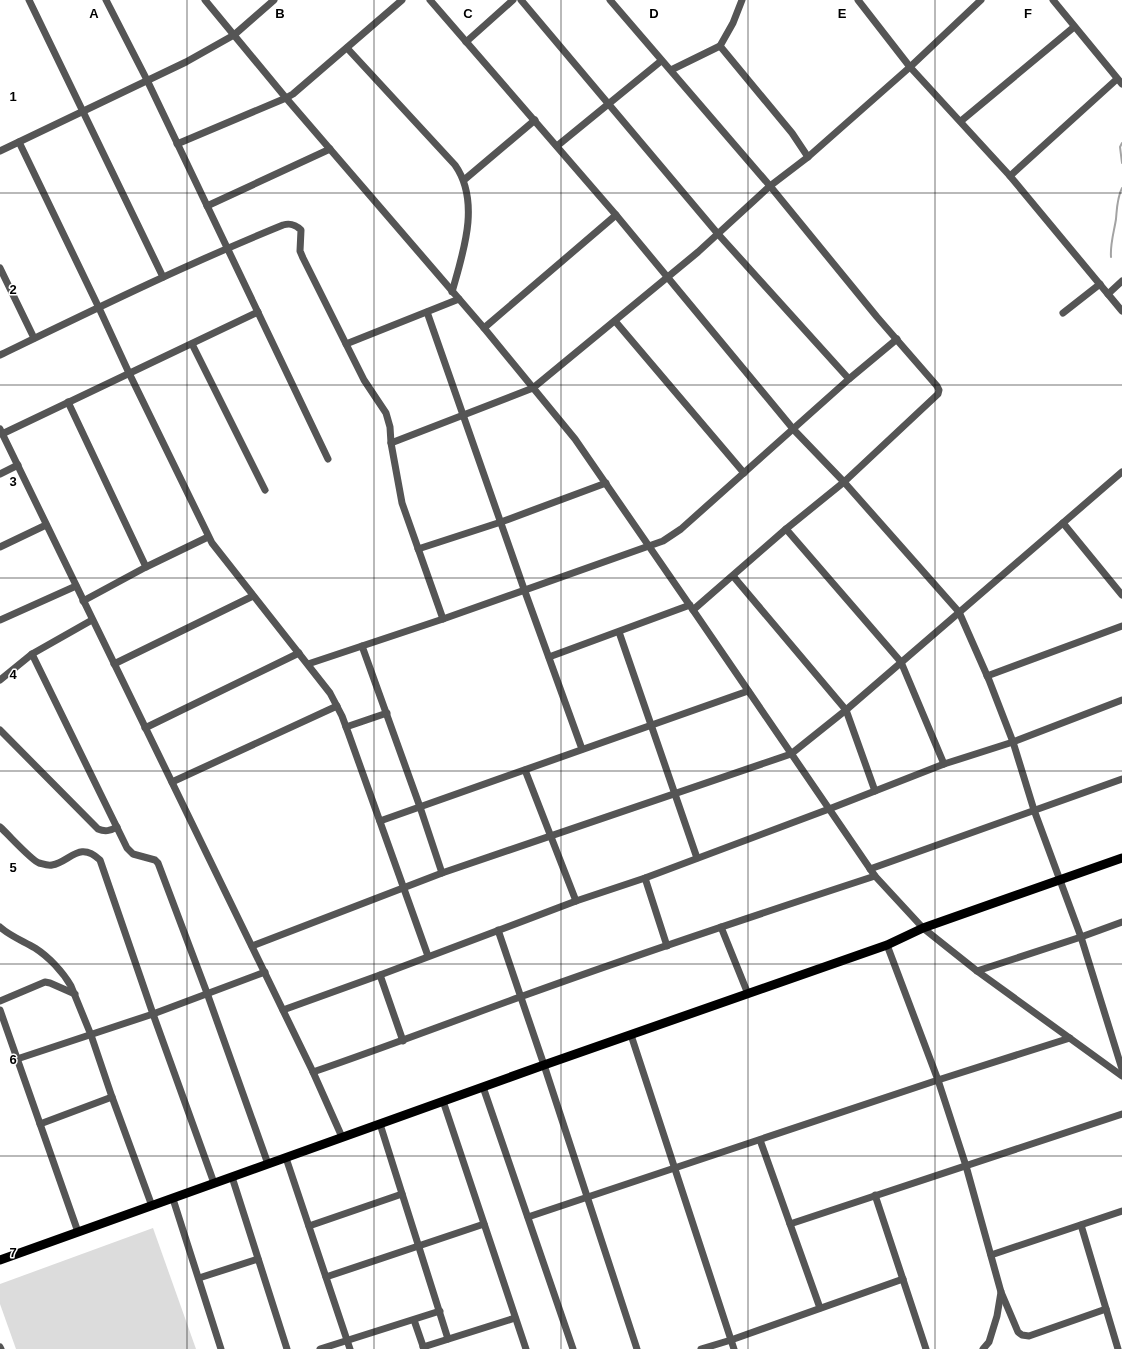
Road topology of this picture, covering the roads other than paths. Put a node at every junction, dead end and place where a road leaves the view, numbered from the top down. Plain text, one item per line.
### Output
1 (29, 0) edge
2 (106, 0) edge
3 (205, 0) edge
4 (274, 0) edge
5 (402, 0) edge
6 (430, 0) edge
7 (513, 0) edge
8 (521, 0) edge
9 (610, 0) edge
10 (742, 0) edge
11 (981, 0) edge
12 (1053, 0) edge
13 (860, 1) edge
14 (1074, 27) junction
15 (234, 34) junction
16 (466, 42) junction
17 (720, 46) junction
18 (347, 48) junction
19 (662, 61) junction
20 (910, 67) junction
21 (670, 70) junction
22 (147, 80) junction
23 (1120, 82) edge
24 (286, 98) junction
25 (609, 103) junction
26 (83, 111) junction
27 (535, 120) junction
28 (961, 121) junction
29 (19, 142) junction
30 (177, 144) junction
31 (557, 146) junction
32 (330, 149) junction
33 (0, 150) edge
34 (808, 157) junction
35 (1010, 176) junction
36 (464, 180) junction
37 (770, 186) junction
38 (207, 206) junction
39 (616, 215) junction
40 (718, 234) junction
41 (227, 248) junction
42 (0, 268) edge
43 (668, 276) junction
44 (163, 277) junction
45 (1122, 281) edge
46 (1100, 284) junction
47 (452, 292) junction
48 (1108, 294) junction
49 (459, 299) junction
50 (99, 308) junction
51 (258, 312) junction
52 (427, 312) junction
53 (1122, 312) edge
54 (1063, 313) dead end
55 (615, 321) junction
56 (484, 328) junction
57 (34, 338) junction
58 (897, 340) junction
59 (192, 344) junction
60 (346, 344) junction
61 (0, 355) edge
62 (129, 373) junction
63 (849, 379) junction
64 (533, 388) junction
65 (68, 402) junction
66 (463, 415) junction
67 (794, 430) junction
68 (1, 431) edge
69 (391, 442) junction
70 (328, 460) dead end
71 (18, 465) junction
72 (1122, 472) edge
73 (744, 473) junction
74 (0, 474) edge
75 (844, 482) junction
76 (606, 483) junction
77 (265, 490) dead end
78 (501, 522) junction
79 (1063, 523) junction
80 (46, 525) junction
81 (786, 529) junction
82 (208, 536) junction
83 (650, 546) junction
84 (0, 547) edge
85 (418, 549) junction
86 (146, 567) junction
87 (733, 576) junction
88 (76, 586) junction
89 (524, 590) junction
90 (1122, 595) edge
91 (253, 596) junction
92 (83, 601) junction
93 (692, 608) junction
94 (959, 612) junction
95 (442, 619) junction
96 (0, 620) edge
97 (92, 620) junction
98 (1122, 626) edge
99 (619, 632) junction
100 (362, 646) junction
101 (299, 653) junction
102 (32, 654) junction
103 (549, 657) junction
104 (902, 662) junction
105 (114, 664) junction
106 (308, 664) junction
107 (987, 676) junction
108 (0, 680) edge
109 (748, 691) junction
110 (1122, 700) edge
111 (337, 706) junction
112 (846, 710) junction
113 (386, 713) junction
114 (651, 726) junction
115 (346, 727) junction
116 (145, 728) junction
117 (0, 730) edge
118 (1013, 742) junction
119 (582, 749) junction
120 (791, 754) junction
121 (944, 764) junction
122 (525, 770) junction
123 (1122, 779) edge
124 (172, 782) junction
125 (875, 791) junction
126 (674, 794) junction
127 (420, 807) junction
128 (829, 809) junction
129 (1034, 810) junction
130 (380, 821) junction
131 (0, 827) edge
132 (117, 827) junction
133 (551, 836) junction
134 (697, 858) junction
135 (1122, 858) edge
136 (870, 869) junction
137 (442, 873) junction
138 (875, 876) junction
139 (645, 878) junction
140 (1060, 880) junction
141 (403, 889) junction
142 (576, 901) junction
143 (1122, 922) edge
144 (721, 927) junction
145 (0, 928) edge
146 (923, 928) junction
147 (498, 930) junction
148 (1081, 937) junction
149 (887, 945) junction
150 (252, 946) junction
151 (667, 946) junction
152 (428, 956) junction
153 (977, 971) junction
154 (265, 972) junction
155 (380, 975) junction
156 (207, 993) junction
157 (75, 994) junction
158 (748, 994) junction
159 (521, 996) junction
160 (0, 1001) edge
161 (0, 1010) edge
162 (283, 1010) junction
163 (153, 1014) junction
164 (90, 1035) junction
165 (631, 1035) junction
166 (1070, 1038) junction
167 (403, 1041) junction
168 (17, 1058) junction
169 (544, 1065) junction
170 (1122, 1069) edge
171 (314, 1072) junction
172 (1122, 1076) edge
173 (938, 1080) junction
174 (483, 1087) junction
175 (112, 1097) junction
176 (443, 1101) junction
177 (1122, 1114) edge
178 (40, 1124) junction
179 (380, 1124) junction
180 (342, 1137) junction
181 (760, 1140) junction
182 (286, 1158) junction
183 (268, 1164) junction
184 (966, 1166) junction
185 (675, 1168) junction
186 (232, 1177) junction
187 (214, 1184) junction
188 (402, 1194) junction
189 (876, 1196) junction
190 (587, 1197) junction
191 (173, 1199) junction
192 (152, 1206) junction
193 (1122, 1211) edge
194 (528, 1217) junction
195 (484, 1224) junction
196 (790, 1224) junction
197 (1081, 1224) junction
198 (309, 1226) junction
199 (78, 1232) junction
200 (419, 1246) junction
201 (991, 1255) junction
202 (258, 1259) junction
203 (0, 1260) edge
204 (326, 1277) junction
205 (199, 1278) junction
206 (903, 1279) junction
207 (1001, 1292) junction
208 (820, 1308) junction
209 (1106, 1309) junction
210 (440, 1311) junction
211 (515, 1318) junction
212 (414, 1320) junction
213 (448, 1339) junction
214 (347, 1340) junction
215 (731, 1340) junction
216 (423, 1348) edge
217 (221, 1349) edge
218 (287, 1349) edge
219 (320, 1349) edge
220 (350, 1349) edge
221 (526, 1349) edge
222 (573, 1349) edge
223 (637, 1349) edge
224 (701, 1349) edge
225 (734, 1349) edge
226 (926, 1349) edge
227 (983, 1349) edge
228 (1118, 1349) edge

1 - 26 street
2 - 22 street
3 - 15 street
4 - 15 street
5 - 18 street
6 - 16 street
7 - 16 street
8 - 25 street
9 - 19 street
10 - 17 street
11 - 20 street
12 - 14 street
13 - 20 street
14 - 23 street
14 - 28 street
15 - 22 street
15 - 24 street
16 - 27 street
17 - 21 street
17 - 34 street
18 - 24 street
18 - 36 street
19 - 21 street
19 - 25 street
20 - 28 street
20 - 34 street
21 - 37 street
22 - 26 street
22 - 30 street
23 - 35 street
24 - 30 street
24 - 32 street
25 - 31 street
25 - 40 street
26 - 29 street
26 - 44 street
27 - 31 street
27 - 36 street
28 - 35 street
29 - 33 street
29 - 50 street
30 - 38 street
31 - 39 street
32 - 38 street
32 - 47 street
34 - 37 street
35 - 46 street
36 - 47 street
37 - 40 street
37 - 58 street
38 - 41 street
39 - 43 street
39 - 56 street
40 - 43 street
40 - 63 street
41 - 44 street
41 - 51 street
41 - 60 street
42 - 57 street
43 - 55 street
43 - 67 street
44 - 50 street
45 - 48 street
46 - 48 street
46 - 54 street
47 - 49 street
48 - 53 street
49 - 52 street
49 - 56 street
50 - 57 street
50 - 62 street
51 - 59 street
51 - 70 street
52 - 60 street
52 - 66 street
55 - 64 street
55 - 73 street
56 - 64 street
57 - 61 street
58 - 63 street
58 - 75 street
59 - 62 street
59 - 77 street
60 - 69 street
62 - 65 street
62 - 82 street
63 - 67 street
64 - 66 street
64 - 76 street
65 - 68 street
65 - 86 street
66 - 69 street
66 - 78 street
67 - 73 street
67 - 75 street
68 - 71 street
69 - 85 street
71 - 74 street
71 - 80 street
72 - 79 street
73 - 83 street
75 - 81 street
75 - 94 street
76 - 78 street
76 - 83 street
78 - 85 street
78 - 89 street
79 - 90 street
79 - 94 street
80 - 84 street
80 - 88 street
81 - 87 street
81 - 104 street
82 - 86 street
82 - 91 street
83 - 89 street
83 - 93 street
85 - 95 street
86 - 92 street
87 - 93 street
87 - 112 street
88 - 92 street
88 - 96 street
89 - 95 street
89 - 103 street
91 - 101 street
91 - 105 street
92 - 97 street
93 - 99 street
93 - 109 street
94 - 104 street
94 - 107 street
95 - 100 street
97 - 102 street
97 - 105 street
98 - 107 street
99 - 103 street
99 - 114 street
100 - 106 street
100 - 113 street
101 - 106 street
101 - 116 street
102 - 108 street
102 - 132 street
103 - 119 street
104 - 112 street
104 - 121 street
105 - 116 street
106 - 111 street
107 - 118 street
109 - 114 street
109 - 120 street
110 - 118 street
111 - 115 street
111 - 124 street
112 - 120 street
112 - 125 street
113 - 115 street
113 - 127 street
114 - 119 street
114 - 126 street
115 - 130 street
116 - 124 street
117 - 132 street
118 - 121 street
118 - 129 street
119 - 122 street
120 - 126 street
120 - 128 street
121 - 125 street
122 - 127 street
122 - 133 street
123 - 129 street
124 - 150 street
125 - 128 street
126 - 133 street
126 - 134 street
127 - 130 street
127 - 137 street
128 - 134 street
128 - 136 street
129 - 136 street
129 - 140 street
130 - 141 street
131 - 163 street
132 - 156 street
133 - 137 street
133 - 142 street
134 - 139 street
135 - 140 main road
136 - 138 street
137 - 141 street
138 - 144 street
138 - 146 street
139 - 142 street
139 - 151 street
140 - 146 main road
140 - 148 street
141 - 150 street
141 - 152 street
142 - 147 street
143 - 148 street
144 - 151 street
144 - 158 street
145 - 157 street
146 - 149 main road
146 - 153 street
147 - 152 street
147 - 159 street
148 - 153 street
148 - 170 street
149 - 158 main road
149 - 173 street
150 - 154 street
151 - 159 street
152 - 155 street
153 - 166 street
154 - 156 street
154 - 162 street
155 - 162 street
155 - 167 street
156 - 163 street
156 - 183 street
157 - 160 street
157 - 164 street
158 - 165 main road
159 - 167 street
159 - 169 street
161 - 168 street
162 - 171 street
163 - 164 street
163 - 187 street
164 - 168 street
164 - 175 street
165 - 169 main road
165 - 185 street
166 - 172 street
166 - 173 street
167 - 171 street
168 - 178 street
169 - 174 main road
169 - 190 street
171 - 180 street
173 - 181 street
173 - 184 street
174 - 176 main road
174 - 194 street
175 - 178 street
175 - 192 street
176 - 179 main road
176 - 195 street
177 - 184 street
178 - 199 street
179 - 180 main road
179 - 188 street
180 - 182 main road
181 - 185 street
181 - 196 street
182 - 183 main road
182 - 198 street
183 - 186 main road
184 - 189 street
184 - 201 street
185 - 190 street
185 - 215 street
186 - 187 main road
186 - 202 street
187 - 191 main road
188 - 198 street
188 - 200 street
189 - 196 street
189 - 206 street
190 - 194 street
190 - 223 street
191 - 192 main road
191 - 205 street
192 - 199 main road
193 - 197 street
194 - 222 street
195 - 200 street
195 - 211 street
196 - 208 street
197 - 201 street
197 - 209 street
198 - 204 street
199 - 203 main road
200 - 204 street
200 - 210 street
201 - 207 street
202 - 205 street
202 - 218 street
204 - 214 street
205 - 217 street
206 - 208 street
206 - 226 street
207 - 209 street
207 - 227 street
208 - 215 street
209 - 228 street
210 - 212 street
210 - 213 street
211 - 213 street
211 - 221 street
212 - 214 street
212 - 216 street
213 - 216 street
214 - 219 street
214 - 220 street
215 - 224 street
215 - 225 street

